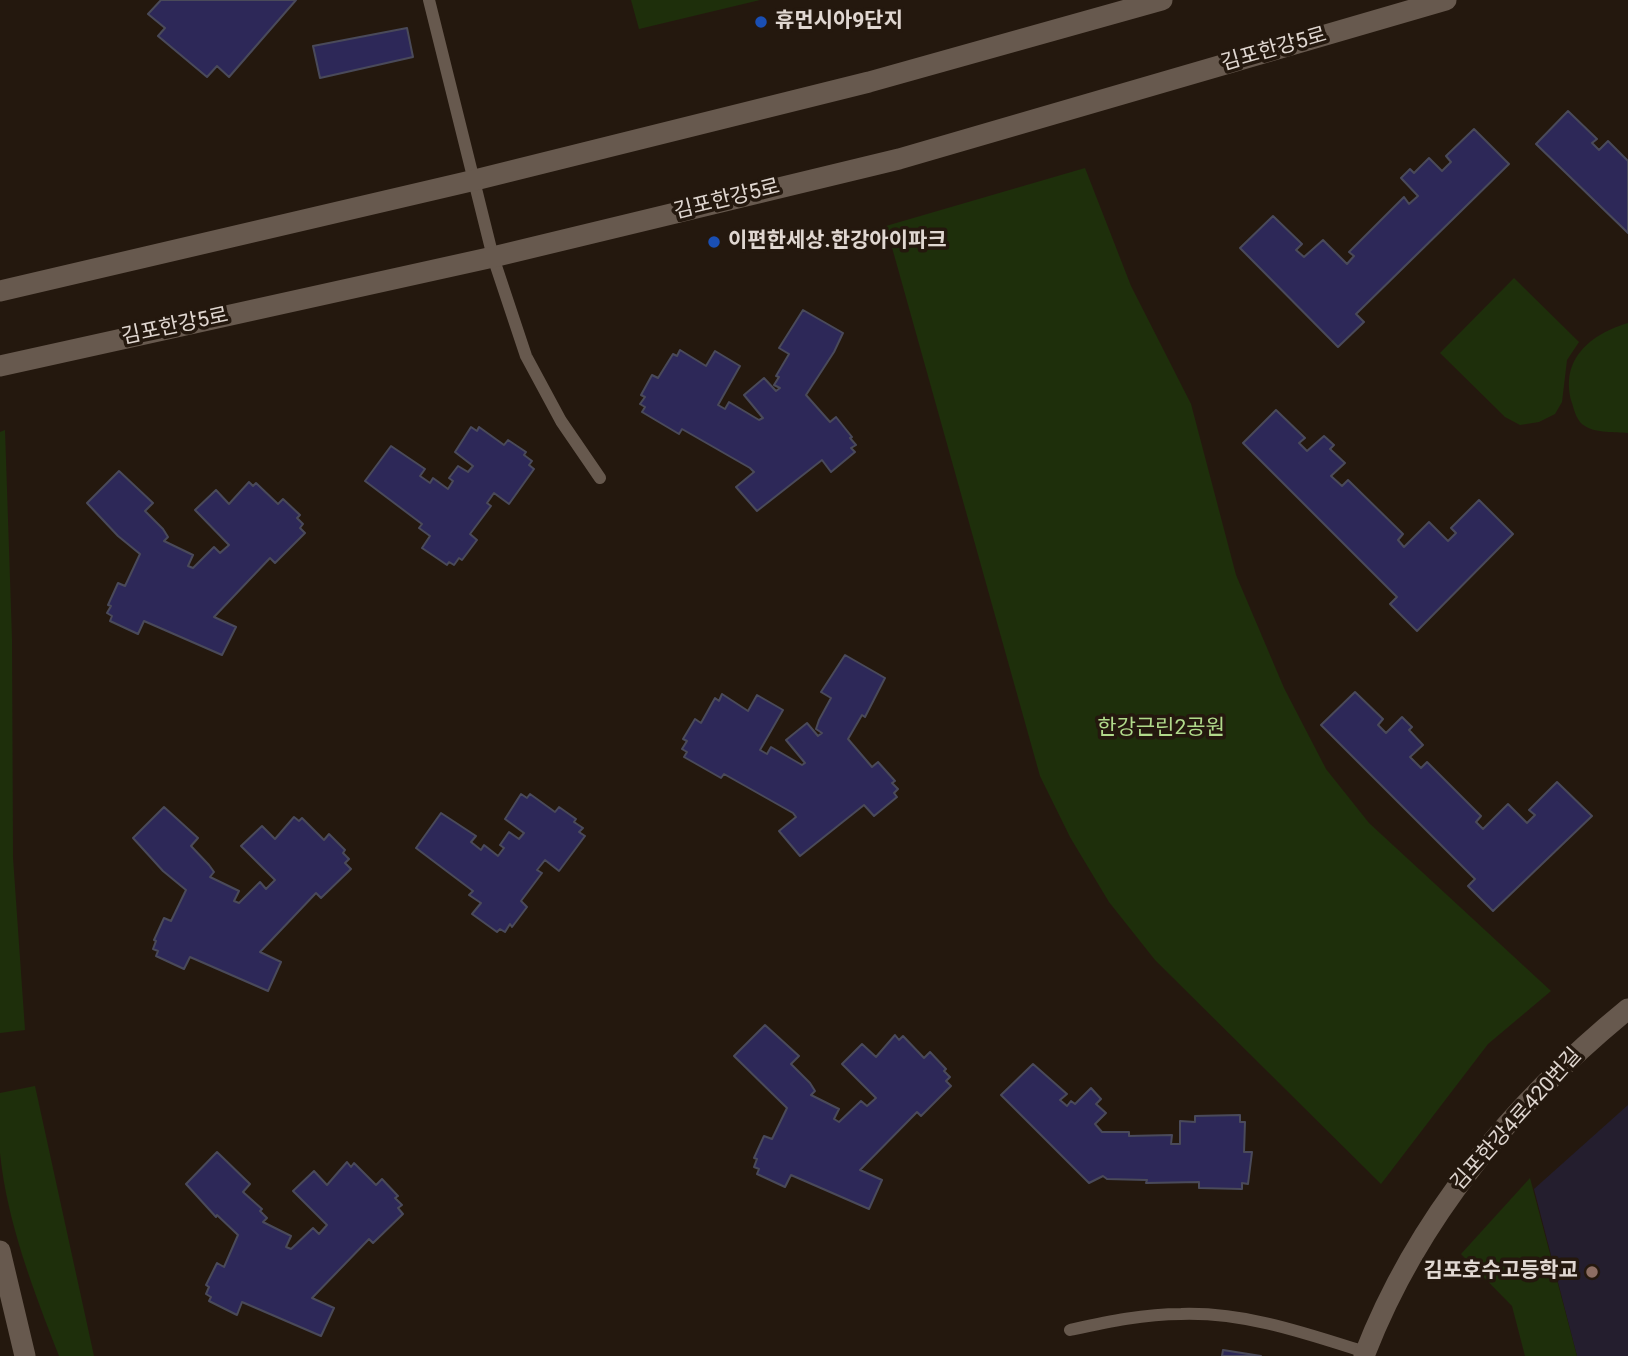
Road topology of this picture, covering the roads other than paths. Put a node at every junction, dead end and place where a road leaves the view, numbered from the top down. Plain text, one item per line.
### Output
1 (429, 0) edge
2 (1162, 0) edge
3 (1446, 0) edge
4 (475, 180) junction
5 (493, 257) junction
6 (0, 291) edge
7 (0, 366) edge
8 (600, 478) dead end
9 (1628, 1009) edge
10 (0, 1251) edge
11 (1070, 1330) dead end
12 (1364, 1354) edge
13 (26, 1356) edge

1 - 4 lane
2 - 4 street
3 - 5 street, 김포한강5로
4 - 5 lane
4 - 6 street
5 - 7 street, 김포한강5로
5 - 8 lane
9 - 12 street, 김포한강4로420번길
10 - 13 street
11 - 12 lane

